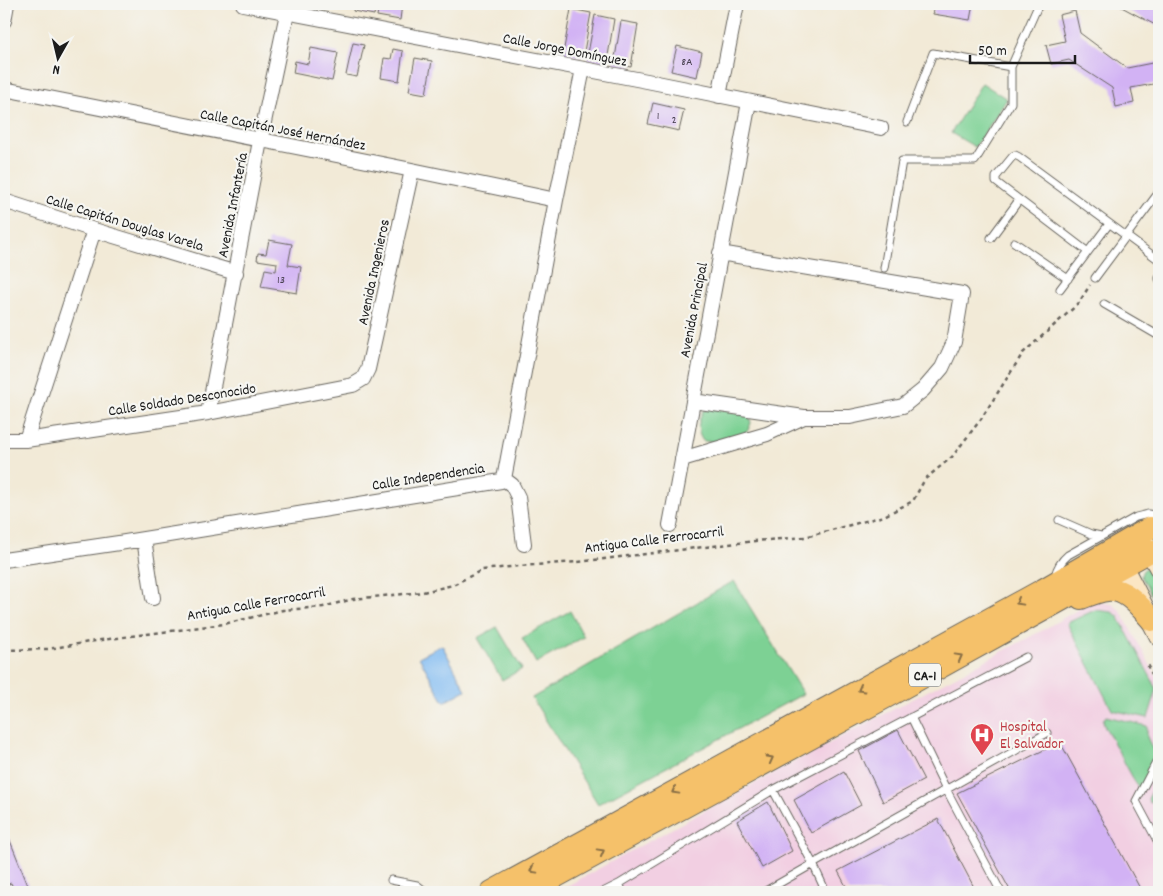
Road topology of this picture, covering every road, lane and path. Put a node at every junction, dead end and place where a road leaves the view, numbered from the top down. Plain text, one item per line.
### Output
1 (7, 4) edge
2 (243, 4) edge
3 (738, 4) edge
4 (1041, 4) edge
5 (288, 8) edge
6 (4, 22) edge
7 (1011, 67) junction
8 (583, 69) junction
9 (4, 89) edge
10 (719, 96) junction
11 (749, 102) junction
12 (907, 122) dead end
13 (880, 128) dead end
14 (260, 141) junction
15 (412, 170) junction
16 (1159, 192) edge
17 (556, 200) junction
18 (1019, 200) junction
19 (4, 201) edge
20 (1109, 224) junction
21 (94, 230) junction
22 (1126, 236) junction
23 (991, 238) dead end
24 (1014, 242) dead end
25 (1088, 252) junction
26 (720, 253) junction
27 (1159, 260) edge
28 (884, 268) dead end
29 (236, 273) junction
30 (1096, 278) joint
31 (1068, 279) junction
32 (1060, 289) dead end
33 (1104, 304) dead end
34 (1159, 336) edge
35 (363, 379) joint
36 (693, 400) junction
37 (208, 413) junction
38 (804, 417) junction
39 (4, 440) edge
40 (26, 440) junction
41 (682, 459) junction
42 (504, 479) junction
43 (1058, 520) dead end
44 (670, 525) dead end
45 (1153, 535) edge
46 (144, 539) junction
47 (524, 544) dead end
48 (1112, 550) junction
49 (4, 560) edge
50 (1049, 583) junction
51 (153, 598) dead end
52 (1037, 614) junction
53 (1155, 628) edge
54 (4, 650) edge
55 (1026, 657) dead end
56 (1157, 662) dead end
57 (1159, 676) edge
58 (890, 684) junction
59 (911, 716) junction
60 (1047, 733) dead end
61 (1159, 757) edge
62 (722, 775) junction
63 (946, 789) junction
64 (773, 790) junction
65 (1159, 844) edge
66 (812, 864) junction
67 (391, 880) dead end
68 (619, 884) junction
69 (426, 892) edge
70 (492, 892) edge
71 (527, 892) edge
72 (603, 892) edge
73 (623, 892) edge
74 (764, 892) edge
75 (826, 892) edge
76 (1001, 892) edge

1 - 6 street
2 - 5 street, Calle Jorge Domínguez
3 - 10 street
4 - 7 lane
5 - 8 street, Calle Jorge Domínguez
5 - 14 street, Avenida Infantería
7 - 12 lane
7 - 28 lane
8 - 10 street, Calle Jorge Domínguez
8 - 17 street, Calle Independencia
9 - 14 street, Calle Capitán José Hernández
10 - 11 street, Calle Jorge Domínguez
11 - 13 street, Calle Jorge Domínguez
11 - 26 street, Avenida Principal
14 - 15 street, Calle Capitán José Hernández
14 - 29 street, Avenida Infantería
15 - 17 street, Calle Capitán José Hernández
15 - 35 street, Avenida Ingenieros
16 - 22 lane
17 - 42 street, Calle Independencia
18 - 20 lane
18 - 23 lane
18 - 25 lane
19 - 21 street, Calle Capitán Douglas Varela
20 - 22 lane
20 - 25 lane
21 - 29 street, Calle Capitán Douglas Varela
21 - 40 street
22 - 27 lane
22 - 30 lane
24 - 31 lane
25 - 31 lane
26 - 36 street, Avenida Principal
26 - 38 street
29 - 37 street, Avenida Infantería
30 - 54 path, Antigua Calle Ferrocarril
31 - 32 lane
33 - 34 lane
35 - 37 street, Calle Soldado Desconocido
36 - 38 street
36 - 41 street, Avenida Principal
37 - 40 street, Calle Soldado Desconocido
38 - 41 street
39 - 40 street, Calle Soldado Desconocido
41 - 44 street, Avenida Principal
42 - 46 street, Calle Independencia
42 - 47 street
43 - 48 lane
45 - 48 highway, CA-1
45 - 50 highway
46 - 49 street, Calle Independencia
46 - 51 street
48 - 50 highway, CA-1
48 - 52 highway, CA-1
48 - 53 main road
50 -> 58 highway, CA-1
52 - 53 highway
58 -> 52 highway, CA-1
55 - 59 lane
56 - 57 path
58 - 62 highway, CA-1
59 - 63 lane
59 - 64 lane
60 - 63 lane
61 - 65 lane
62 -> 70 highway, CA-1
71 -> 62 highway, CA-1
63 - 66 lane
63 - 76 lane
64 - 66 lane
64 - 68 lane
66 - 74 lane
66 - 75 lane
67 - 69 lane
68 - 72 lane
68 - 73 lane

